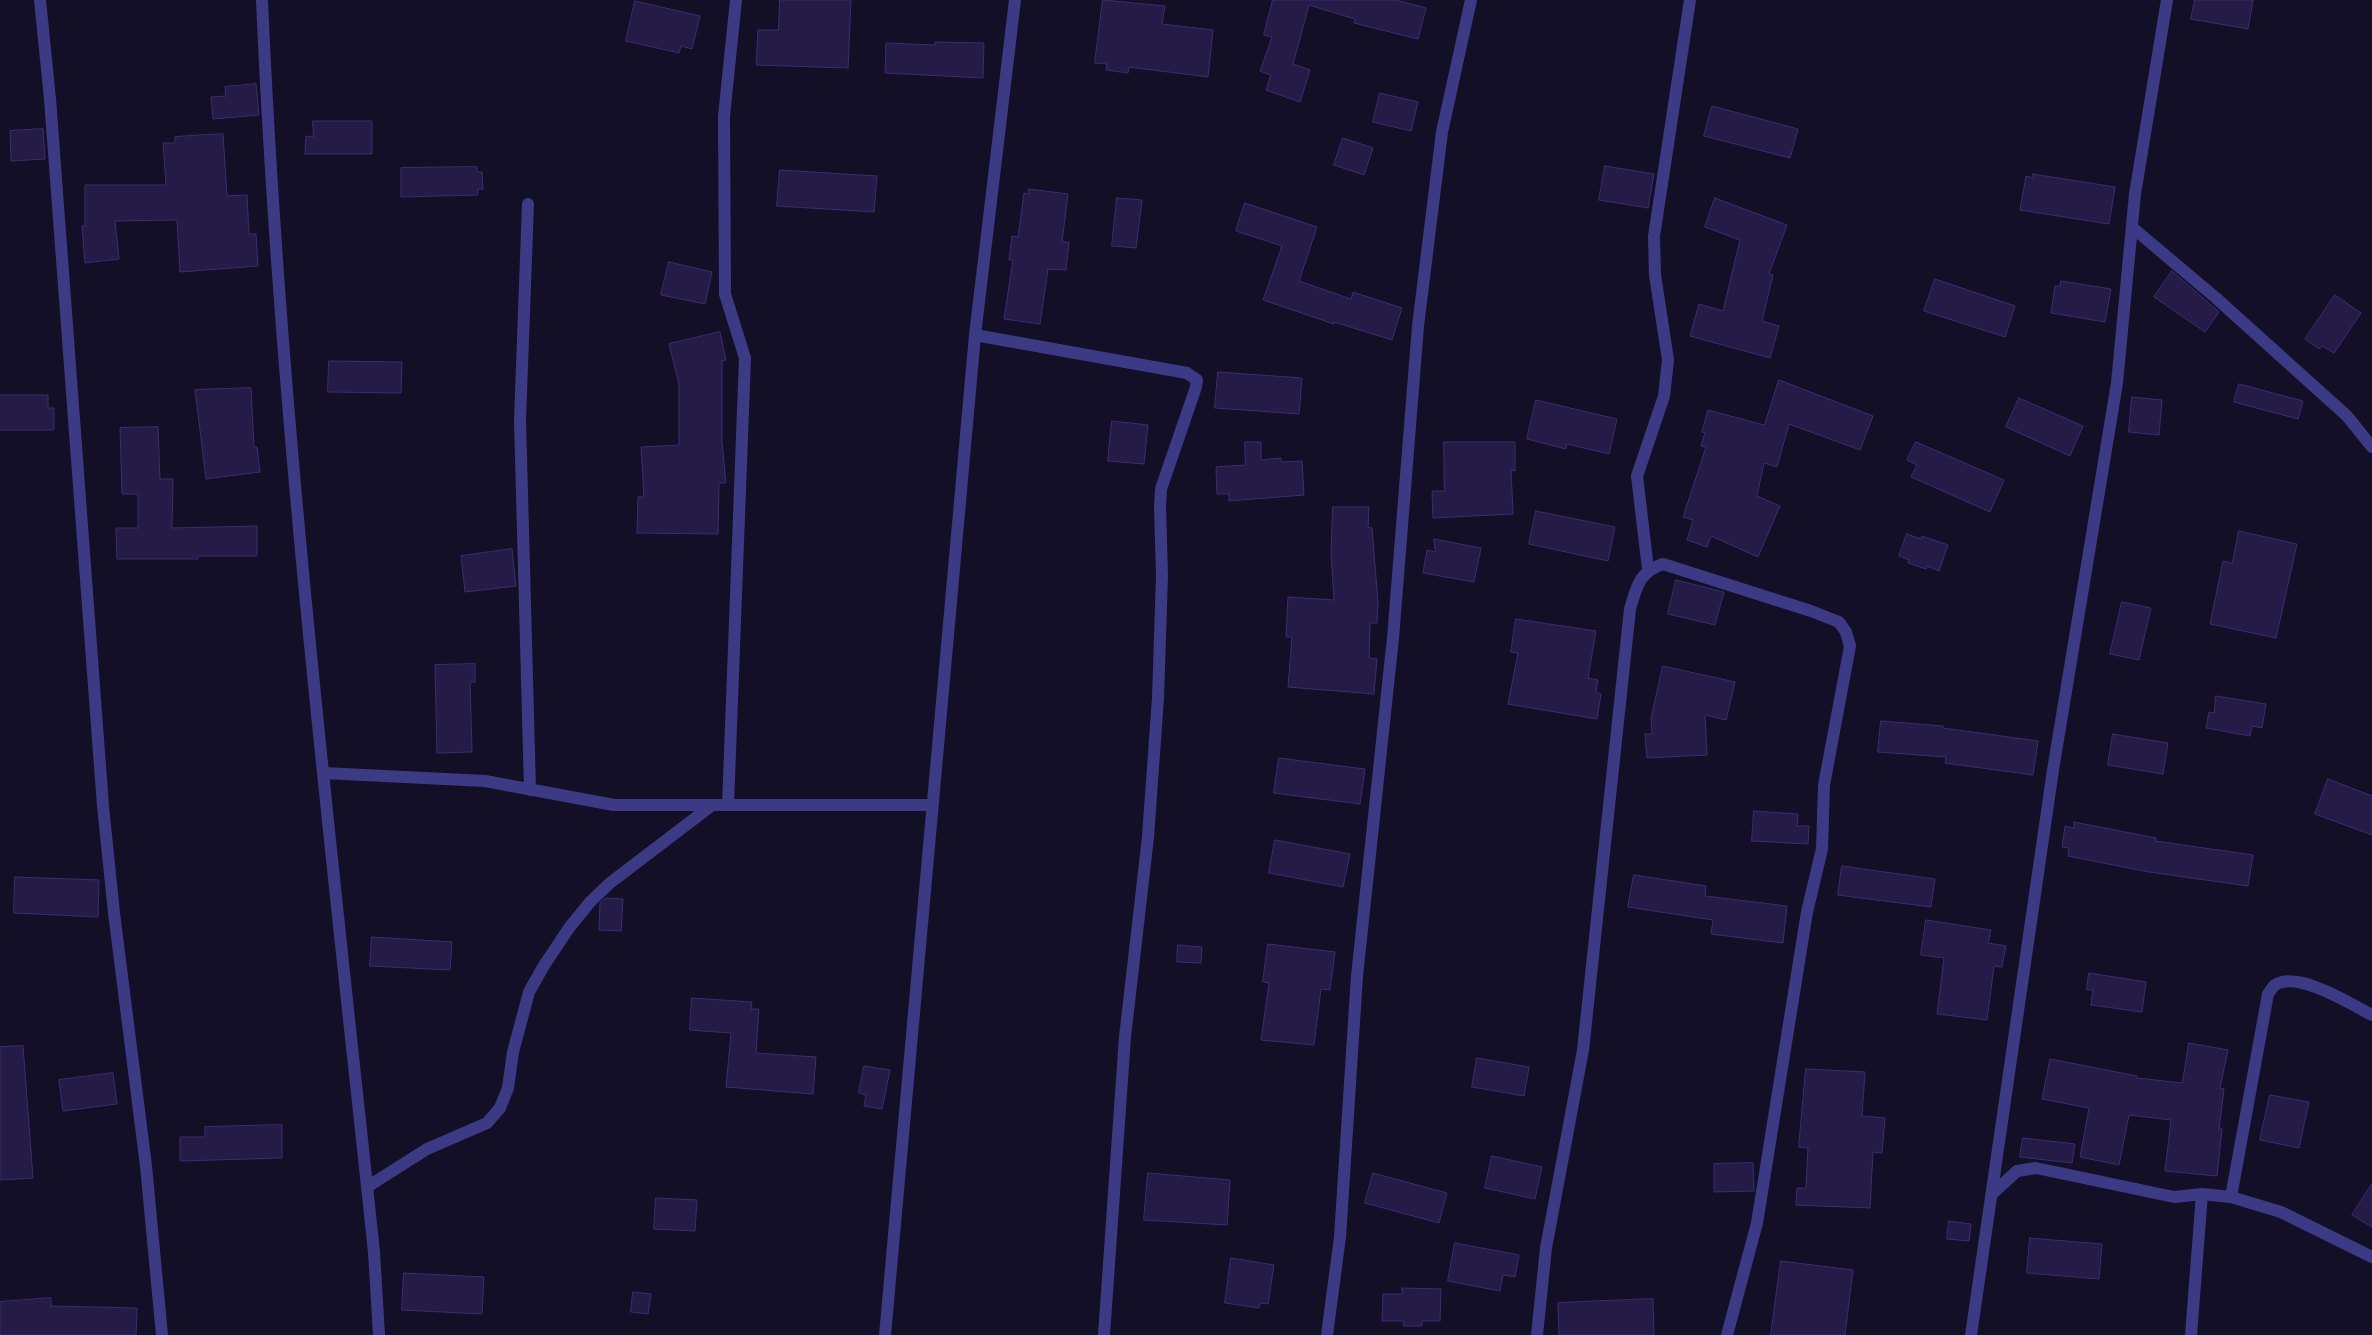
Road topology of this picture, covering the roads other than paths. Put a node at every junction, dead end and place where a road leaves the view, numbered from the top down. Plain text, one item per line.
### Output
1 (40, 0) edge
2 (262, 0) edge
3 (736, 0) edge
4 (1015, 0) edge
5 (1471, 0) edge
6 (1690, 0) edge
7 (2167, 0) edge
8 (528, 204) dead end
9 (2133, 228) junction
10 (975, 335) junction
11 (2372, 447) edge
12 (1648, 569) junction
13 (324, 773) junction
14 (530, 790) junction
15 (728, 805) junction
16 (931, 805) junction
17 (711, 806) junction
18 (2372, 1015) edge
19 (367, 1187) junction
20 (1992, 1193) junction
21 (2202, 1194) junction
22 (2231, 1197) junction
23 (2372, 1257) edge
24 (162, 1335) edge
25 (379, 1335) edge
26 (885, 1335) edge
27 (1104, 1335) edge
28 (1328, 1335) edge
29 (1537, 1335) edge
30 (1726, 1335) edge
31 (1971, 1335) edge
32 (2191, 1335) edge

1 - 24 street
2 - 13 street
3 - 15 street
4 - 10 street
5 - 28 street
6 - 12 street
7 - 9 street
8 - 14 street
9 - 11 street
9 - 20 street
10 - 16 street
10 - 27 street
12 - 29 street
12 - 30 street
13 - 14 street
13 - 19 street
14 - 17 street
15 - 16 street
15 - 17 street
16 - 26 street
17 - 19 street
18 - 22 street
19 - 25 street
20 - 21 street
20 - 31 street
21 - 22 street
21 - 32 street
22 - 23 street

